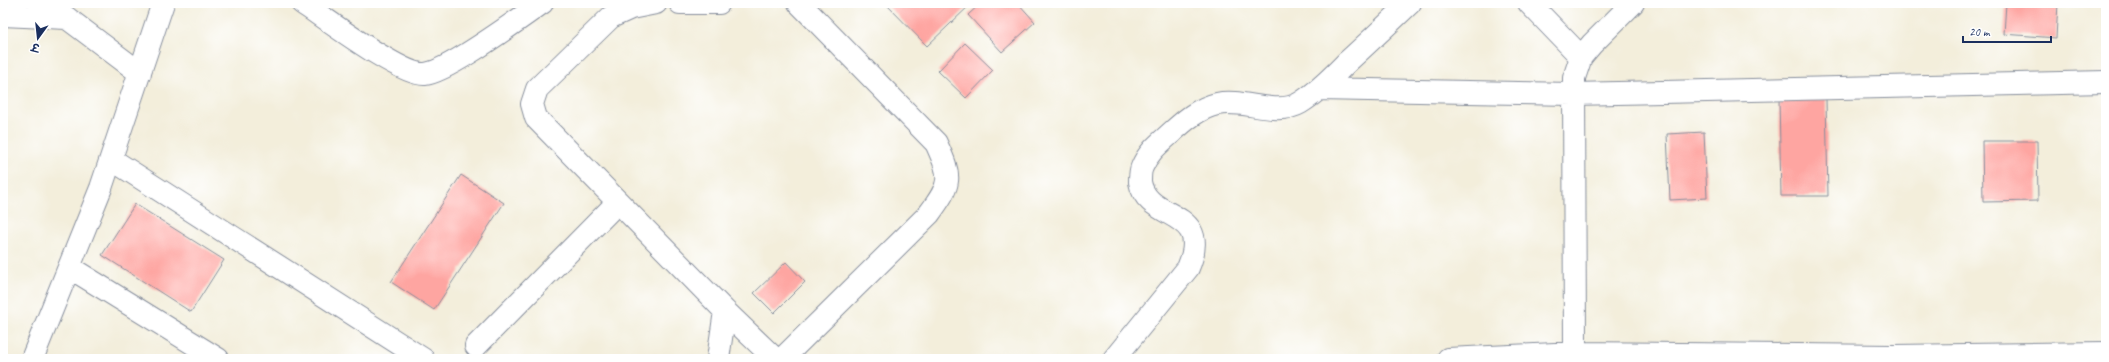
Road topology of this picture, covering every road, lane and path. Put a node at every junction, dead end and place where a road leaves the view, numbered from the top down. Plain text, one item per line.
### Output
1 (47, 3) edge
2 (163, 3) edge
3 (302, 3) edge
4 (542, 3) edge
5 (656, 3) edge
6 (680, 3) edge
7 (719, 3) edge
8 (799, 3) edge
9 (1410, 3) edge
10 (1530, 3) edge
11 (1633, 3) edge
12 (3, 15) edge
13 (67, 18) junction
14 (1582, 57) junction
15 (140, 73) junction
16 (2106, 82) edge
17 (1319, 89) junction
18 (1573, 94) junction
19 (111, 159) junction
20 (618, 202) junction
21 (69, 267) junction
22 (725, 311) junction
23 (476, 346) dead end
24 (1575, 353) junction
25 (2106, 353) edge
26 (32, 359) edge
27 (218, 359) edge
28 (423, 359) edge
29 (718, 359) edge
30 (775, 359) edge
31 (782, 359) edge
32 (1114, 359) edge
33 (1448, 359) edge

1 - 13 street
2 - 15 street
3 - 4 street
5 - 20 street
6 - 7 street
8 - 31 street
9 - 17 street
10 - 14 street
11 - 14 street
12 - 13 street
13 - 15 street
14 - 18 street
15 - 19 street
16 - 18 street
17 - 18 street
17 - 32 street
18 - 24 street
19 - 21 street
19 - 28 street
20 - 22 street
20 - 23 street
21 - 26 street
21 - 27 street
22 - 29 street
22 - 30 street
24 - 25 street
24 - 33 street

